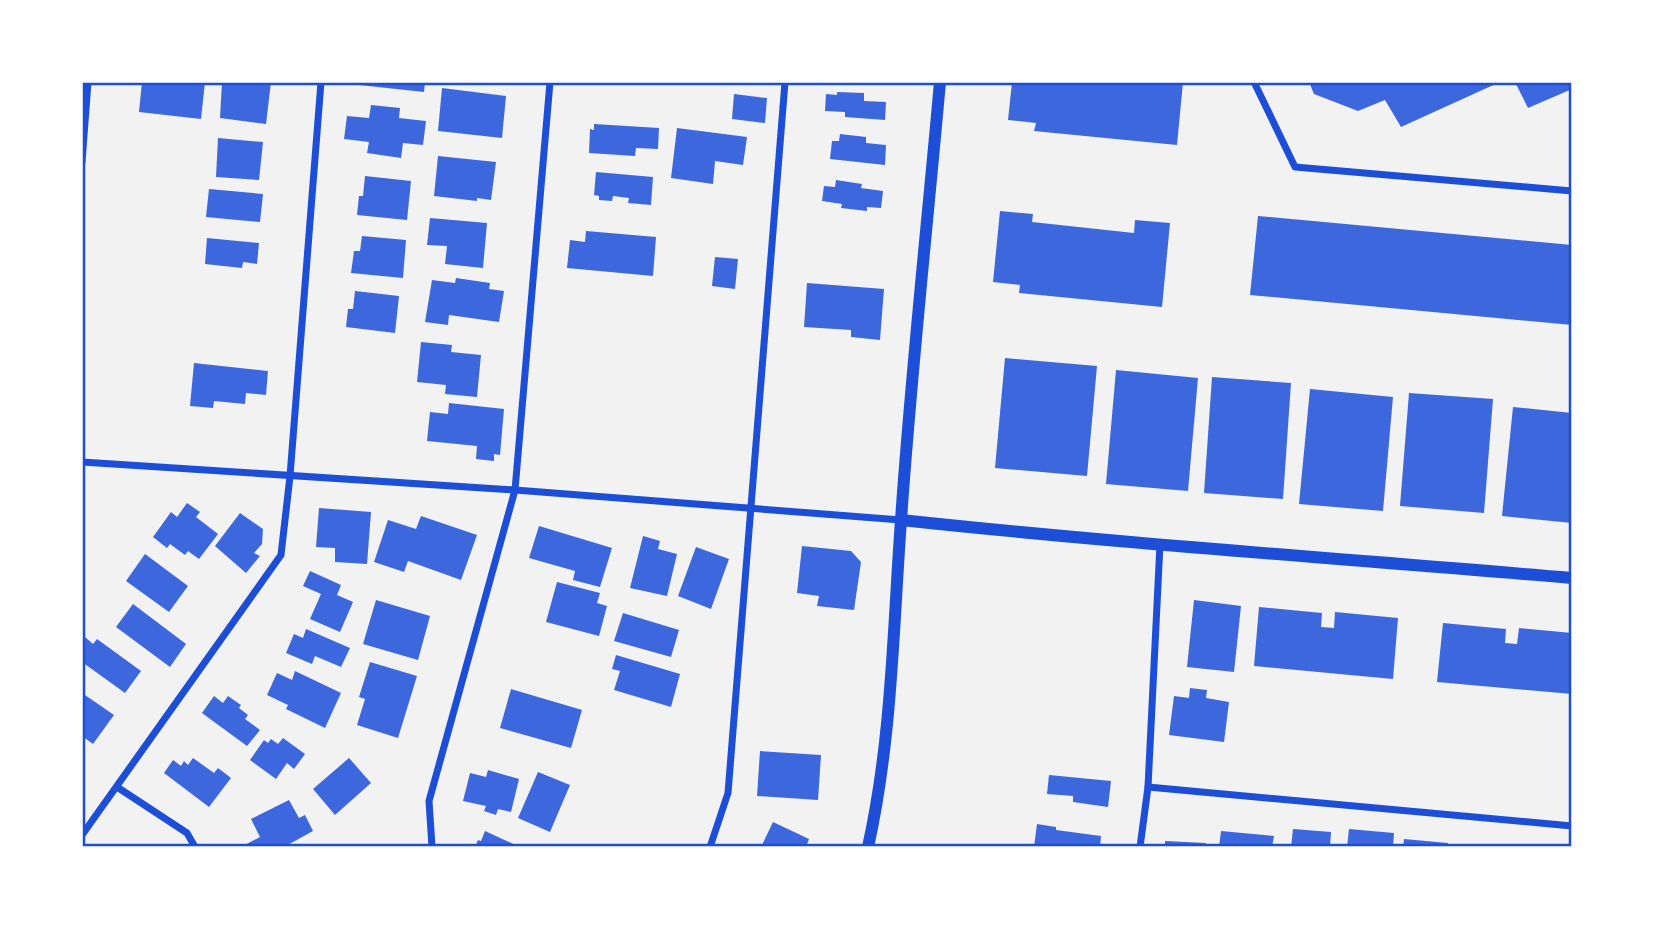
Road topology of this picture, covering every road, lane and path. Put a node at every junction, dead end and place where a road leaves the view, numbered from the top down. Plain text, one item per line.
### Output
1 (89, 82) edge
2 (321, 82) edge
3 (550, 82) edge
4 (785, 82) edge
5 (940, 82) edge
6 (1254, 82) edge
7 (82, 162) edge
8 (1572, 191) edge
9 (82, 463) edge
10 (290, 476) junction
11 (515, 490) junction
12 (752, 509) junction
13 (901, 520) junction
14 (1160, 543) junction
15 (1572, 578) edge
16 (1148, 787) junction
17 (117, 788) junction
18 (1572, 826) edge
19 (82, 835) edge
20 (195, 847) edge
21 (432, 847) edge
22 (710, 847) edge
23 (868, 847) edge
24 (1140, 847) edge

1 - 7 street
2 - 10 street
3 - 11 street
4 - 12 street
5 - 13 street
6 - 8 street
9 - 10 street
10 - 11 street
10 - 17 street
11 - 12 street
11 - 21 street
12 - 13 street
12 - 22 street
13 - 14 street
13 - 23 street
14 - 15 street
14 - 16 street
16 - 18 street
16 - 24 street
17 - 19 street
17 - 20 street

